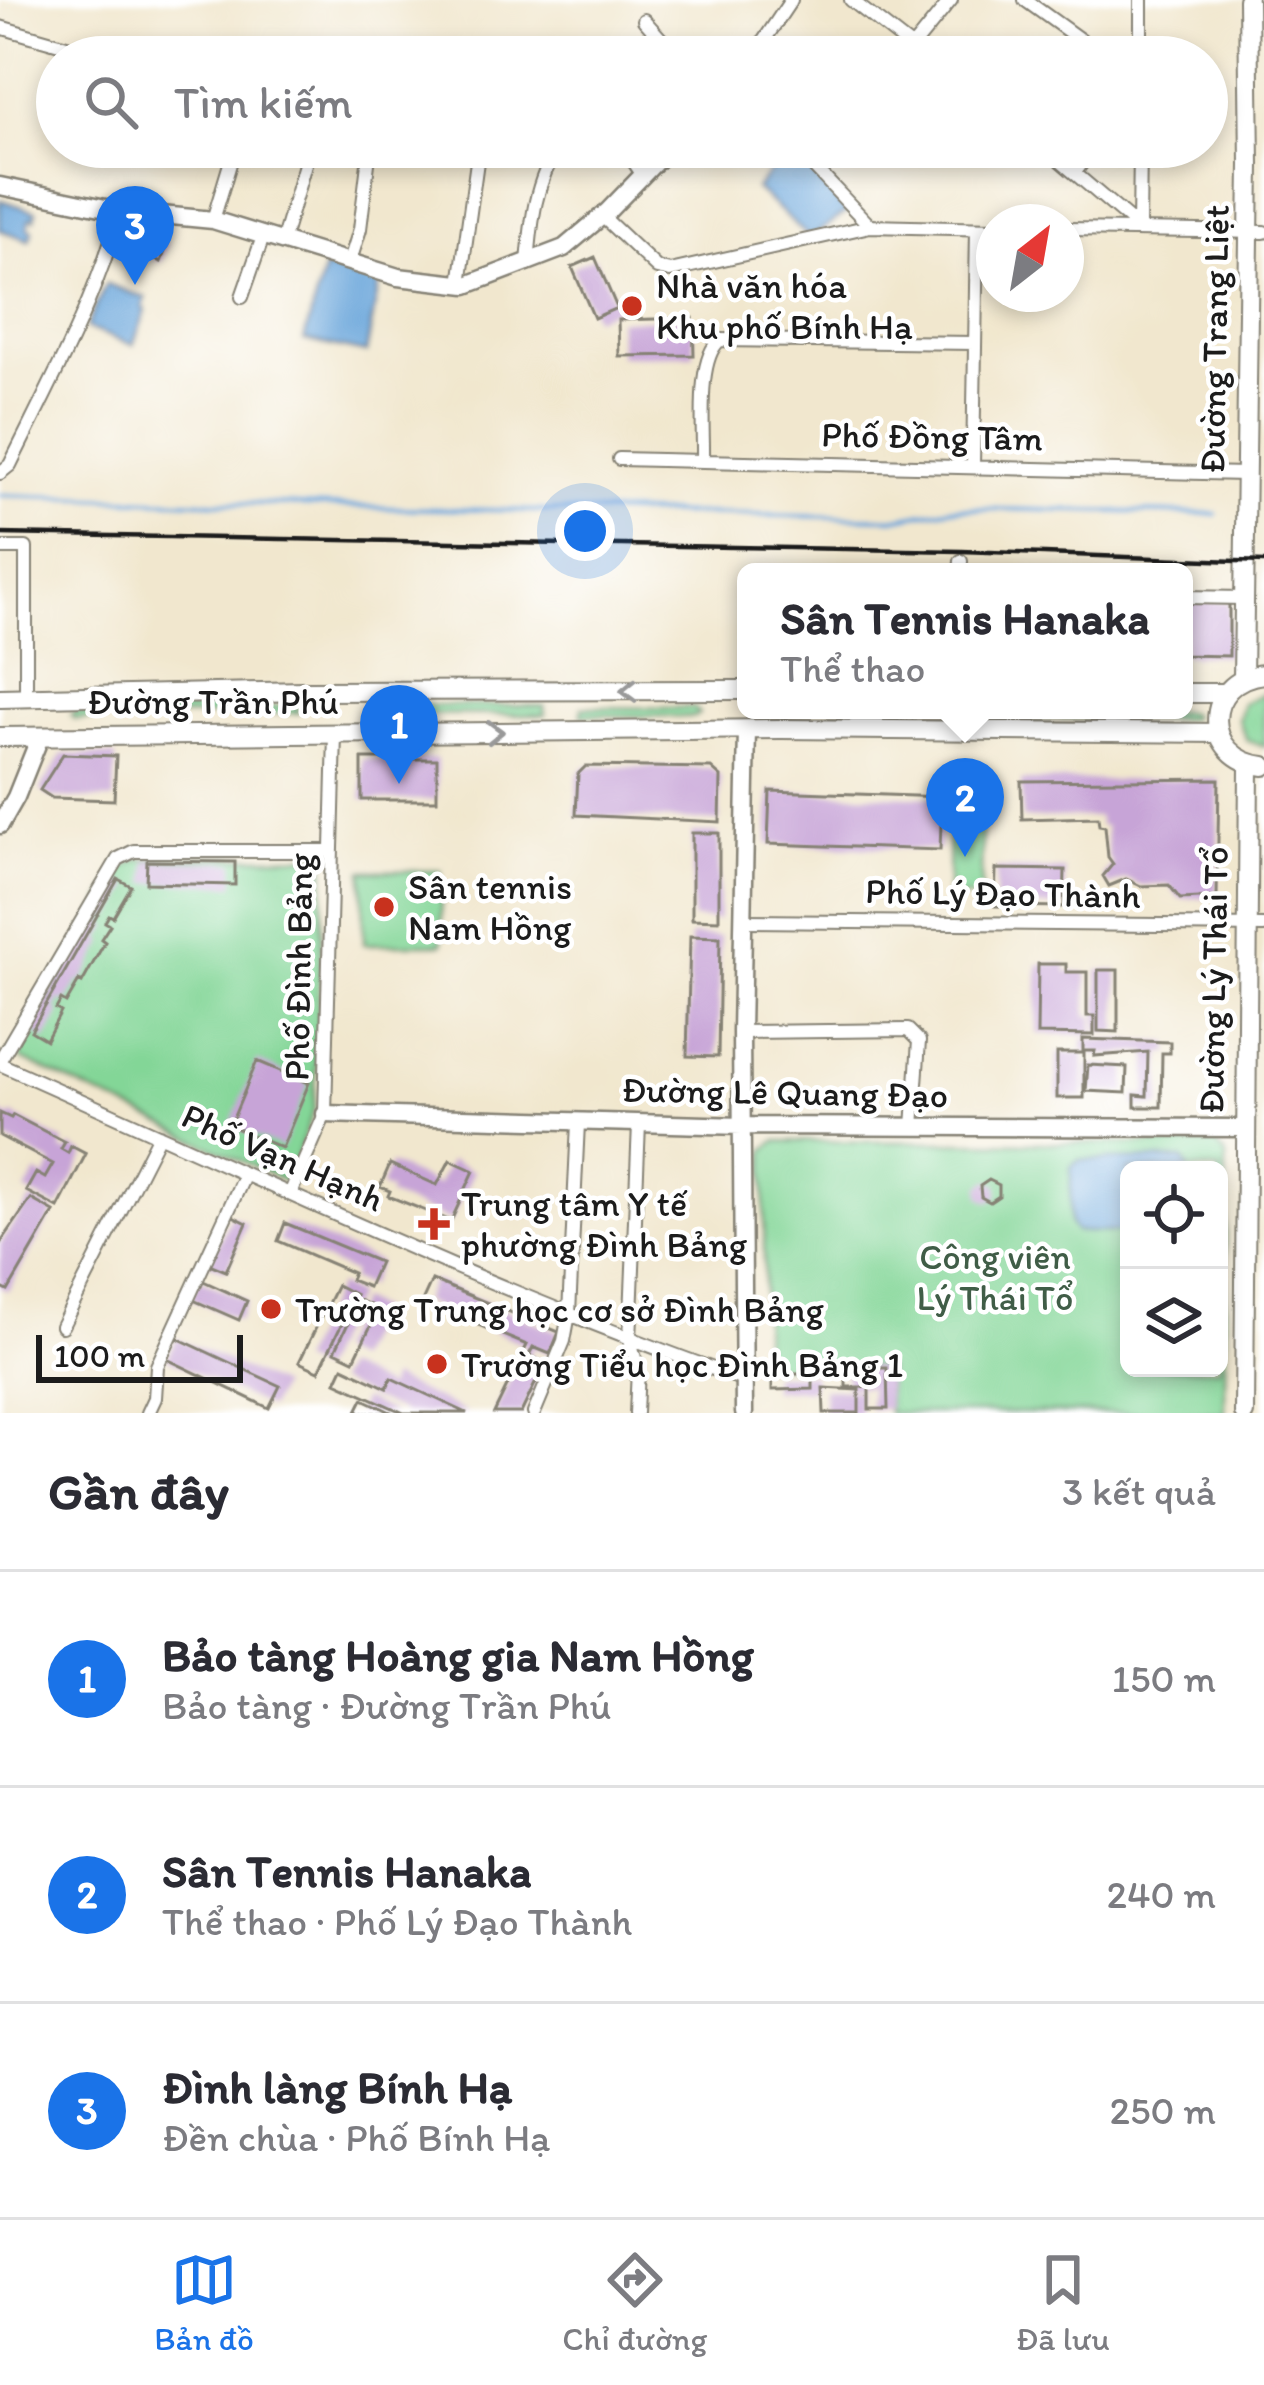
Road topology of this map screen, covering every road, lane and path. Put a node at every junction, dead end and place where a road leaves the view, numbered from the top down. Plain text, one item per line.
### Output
1 (791, 0) edge
2 (851, 0) edge
3 (951, 0) edge
4 (1025, 0) edge
5 (1141, 0) edge
6 (1248, 0) edge
7 (644, 20) dead end
8 (0, 27) edge
9 (658, 36) edge
10 (767, 36) edge
11 (891, 36) edge
12 (924, 36) edge
13 (1075, 36) edge
14 (1141, 36) edge
15 (36, 37) edge
16 (229, 168) edge
17 (304, 168) edge
18 (367, 168) edge
19 (475, 168) edge
20 (546, 168) edge
21 (638, 168) edge
22 (648, 168) edge
23 (816, 168) edge
24 (1072, 168) edge
25 (1078, 168) edge
26 (1139, 168) edge
27 (1076, 171) junction
28 (642, 174) junction
29 (0, 186) edge
30 (120, 211) junction
31 (602, 216) junction
32 (213, 220) junction
33 (870, 226) junction
34 (1138, 228) junction
35 (976, 229) edge
36 (1084, 229) edge
37 (1256, 232) edge
38 (264, 234) junction
39 (283, 239) junction
40 (350, 261) junction
41 (528, 264) junction
42 (460, 284) junction
43 (976, 286) edge
44 (242, 297) dead end
45 (975, 343) junction
46 (619, 459) dead end
47 (703, 461) junction
48 (973, 466) junction
49 (0, 473) edge
50 (1245, 474) junction
51 (0, 548) edge
52 (1193, 597) edge
53 (1244, 598) junction
54 (1264, 674) edge
55 (1243, 679) junction
56 (737, 690) edge
57 (334, 692) junction
58 (1193, 693) edge
59 (1226, 693) junction
60 (26, 696) junction
61 (0, 698) edge
62 (747, 719) edge
63 (969, 719) edge
64 (969, 733) junction
65 (1219, 733) junction
66 (335, 734) junction
67 (40, 736) junction
68 (0, 737) edge
69 (1256, 765) edge
70 (2, 818) edge
71 (330, 851) junction
72 (742, 921) junction
73 (1255, 925) edge
74 (741, 1032) junction
75 (0, 1062) edge
76 (325, 1114) junction
77 (578, 1123) junction
78 (639, 1124) junction
79 (742, 1126) junction
80 (913, 1126) junction
81 (1254, 1128) edge
82 (159, 1135) junction
83 (245, 1174) junction
84 (290, 1194) junction
85 (569, 1314) junction
86 (62, 1326) dead end
87 (1254, 1331) edge
88 (630, 1340) junction
89 (744, 1380) junction
90 (148, 1413) edge
91 (534, 1413) edge
92 (636, 1413) edge
93 (744, 1413) edge
94 (1244, 1413) edge

1 - 10 street
2 - 11 street
3 - 12 street
4 - 13 street
5 - 14 street
6 - 37 main road, Đường Trang Liệt
7 - 9 street
8 - 15 street
16 - 32 street
17 - 39 street
18 - 40 street
19 - 42 street
20 - 41 street
21 - 28 street
22 - 28 street
23 - 33 street
24 - 27 street
25 - 27 street
26 - 34 street
27 - 34 street
28 - 31 street
29 - 30 street
30 - 32 street
30 - 49 street
31 - 33 street
31 - 41 street
32 - 38 street
33 - 35 street
34 - 36 street
34 - 37 street
37 - 50 main road, Đường Trang Liệt
38 - 39 street
38 - 44 street
39 - 40 street
40 - 42 street
41 - 42 street
43 - 45 street
45 - 47 street
45 - 48 street
46 - 47 street, Phố Đồng Tâm
47 - 48 street, Phố Đồng Tâm
48 - 50 street, Phố Đồng Tâm
50 - 53 main road, Đường Trang Liệt
51 - 60 street
52 - 53 street
53 - 55 main road, Đường Trang Liệt
54 - 55 main road
55 - 59 main road
56 -> 57 main road, Đường Trần Phú
57 - 60 main road, Đường Trần Phú
57 - 66 main road
58 - 59 main road
59 - 65 main road
60 - 61 main road, Đường Trần Phú
60 - 67 main road
62 - 64 main road, Đường Trần Phú
66 -> 62 main road, Đường Trần Phú
62 - 72 street
63 - 64 main road
64 - 65 main road, Đường Trần Phú
65 - 69 main road
66 - 67 main road, Đường Trần Phú
66 - 71 street, Phố Đình Bảng
67 - 68 main road, Đường Trần Phú
67 - 70 street
69 - 73 main road, Đường Lý Thái Tổ
71 - 75 street
71 - 76 street, Phố Đình Bảng
72 - 73 street, Phố Lý Đạo Thành
72 - 74 street
73 - 81 main road, Đường Lý Thái Tổ
74 - 79 street
74 - 80 street
75 - 82 street, Phố Vạn Hạnh
76 - 77 street, Đường Lê Quang Đạo
76 - 84 street, Phố Đình Bảng
77 - 78 street, Đường Lê Quang Đạo
77 - 85 street
78 - 79 street, Đường Lê Quang Đạo
78 - 88 street
79 - 80 street, Đường Lê Quang Đạo
79 - 89 street
80 - 81 street, Đường Lê Quang Đạo
81 - 87 main road, Đường Lý Thái Tổ
82 - 83 street, Phố Vạn Hạnh
82 - 86 street
83 - 84 street, Phố Vạn Hạnh
83 - 90 street
84 - 85 street, Phố Vạn Hạnh
85 - 88 street, Phố Vạn Hạnh
85 - 91 street
87 - 94 main road, Đường Lý Thái Tổ
88 - 89 street, Phố Vạn Hạnh
88 - 92 street
89 - 93 street

